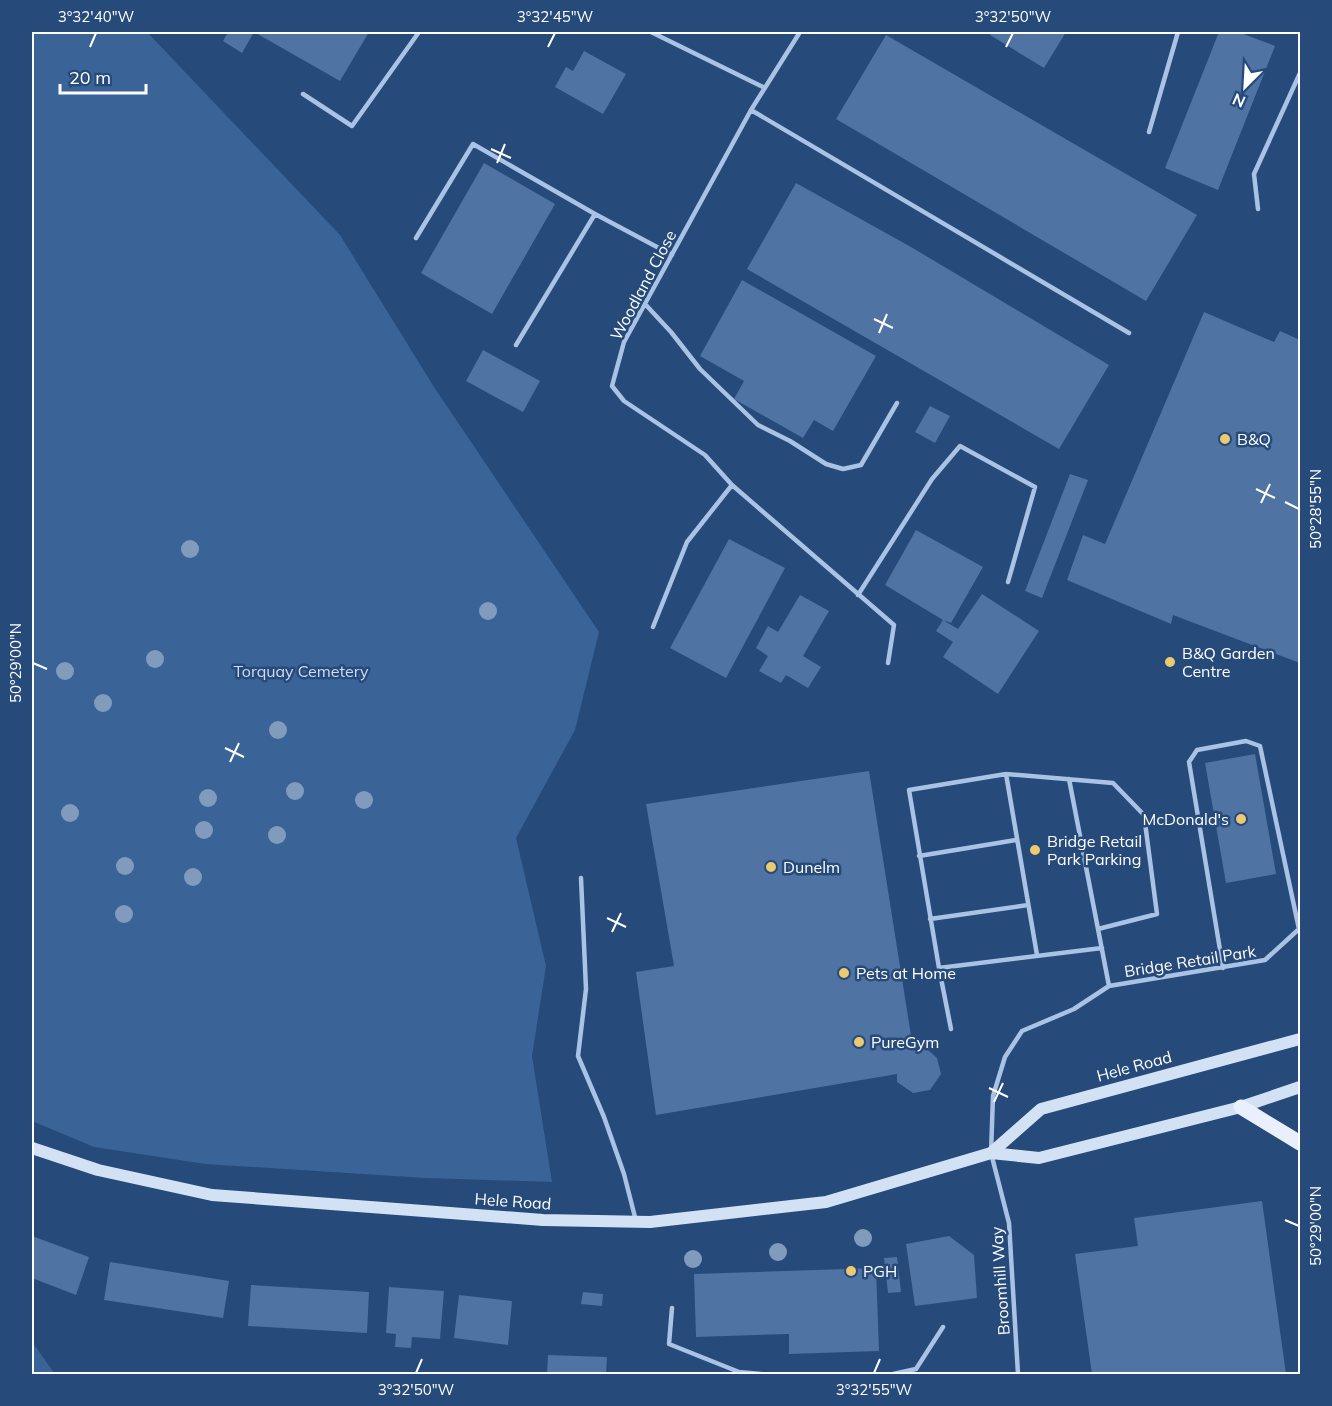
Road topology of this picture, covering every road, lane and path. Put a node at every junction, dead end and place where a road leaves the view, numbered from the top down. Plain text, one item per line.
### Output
1 (419, 32) edge
2 (651, 32) edge
3 (800, 32) edge
4 (1178, 32) edge
5 (1300, 73) edge
6 (765, 88) junction
7 (303, 94) dead end
8 (751, 110) junction
9 (1149, 132) dead end
10 (1258, 209) dead end
11 (595, 213) junction
12 (416, 238) dead end
13 (672, 255) junction
14 (645, 304) junction
15 (1129, 333) dead end
16 (516, 345) dead end
17 (897, 403) dead end
18 (732, 485) junction
19 (1008, 582) dead end
20 (858, 595) junction
21 (654, 627) dead end
22 (888, 663) dead end
23 (1006, 774) junction
24 (1069, 778) junction
25 (1016, 840) junction
26 (919, 856) junction
27 (581, 878) dead end
28 (1028, 905) junction
29 (930, 919) junction
30 (1098, 930) junction
31 (1102, 948) junction
32 (1037, 955) junction
33 (939, 968) junction
34 (1224, 968) junction
35 (1109, 986) junction
36 (951, 1029) dead end
37 (1300, 1039) edge
38 (1300, 1088) edge
39 (1241, 1107) junction
40 (1300, 1143) edge
41 (32, 1148) edge
42 (991, 1153) junction
43 (637, 1222) junction
44 (672, 1308) dead end
45 (943, 1327) dead end
46 (761, 1374) edge
47 (893, 1374) edge
48 (1017, 1374) edge

1 - 7 lane
2 - 6 lane
3 - 6 lane, Woodland Close
4 - 9 lane
5 - 10 lane
6 - 8 lane, Woodland Close
8 - 13 lane, Woodland Close
8 - 15 lane
11 - 12 lane
11 - 13 lane
11 - 16 lane
13 - 14 lane, Woodland Close
14 - 17 lane
14 - 18 lane, Woodland Close
18 - 20 lane, Woodland Close
18 - 21 lane
19 - 20 lane
20 - 22 lane, Woodland Close
23 - 24 lane
23 - 25 lane
23 - 26 lane
24 - 30 lane, Bridge Retail Park
24 - 30 lane
25 - 26 lane
25 - 28 lane
26 - 29 lane
27 - 43 lane
28 - 29 lane
28 - 32 lane
29 - 33 lane
30 - 31 lane, Bridge Retail Park
31 - 32 lane
31 - 35 lane, Bridge Retail Park
32 - 33 lane
33 - 36 lane
34 - 34 lane, Bridge Retail Park
34 - 35 lane, Bridge Retail Park
35 - 42 lane, Bridge Retail Park
37 - 42 main road, Hele Road
38 - 39 main road, Hele Road
39 - 40 main road
39 - 42 main road, Hele Road
41 - 43 main road, Hele Road
42 - 43 main road, Hele Road
42 - 48 lane, Broomhill Way
44 - 46 lane
45 - 47 lane

